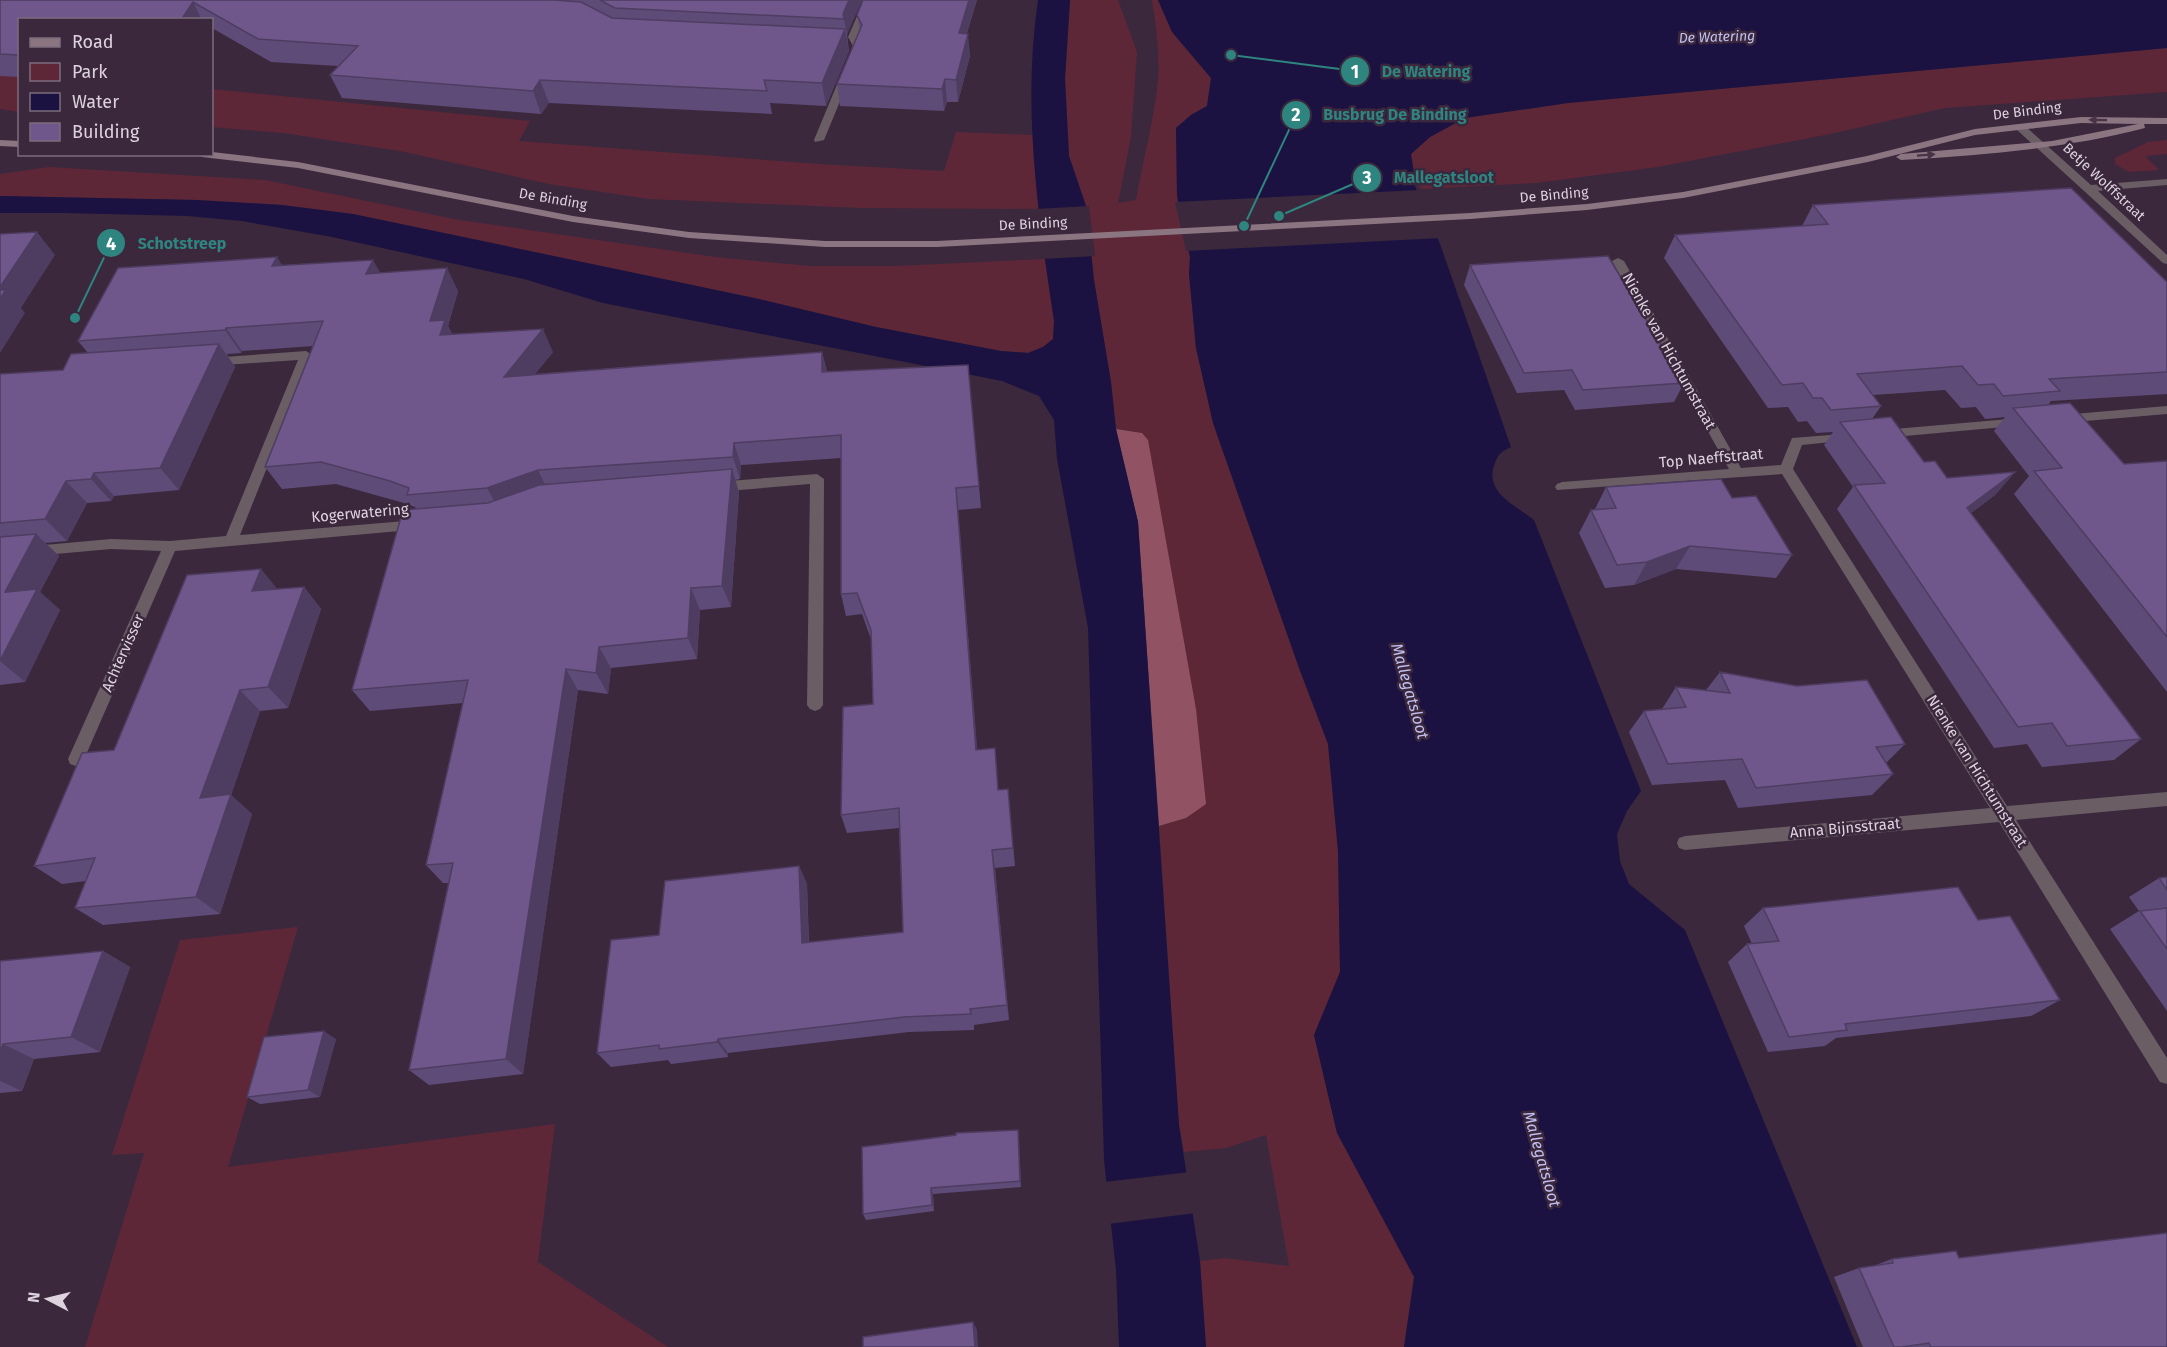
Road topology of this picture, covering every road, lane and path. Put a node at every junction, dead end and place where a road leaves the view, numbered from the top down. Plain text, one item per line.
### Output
1 (868, 0) edge
2 (846, 46) edge
3 (858, 46) junction
4 (2162, 121) edge
5 (2020, 127) junction
6 (819, 140) dead end
7 (0, 143) edge
8 (18, 144) edge
9 (2040, 144) junction
10 (213, 155) edge
11 (1868, 159) junction
12 (2167, 182) edge
13 (2089, 188) junction
14 (1618, 261) dead end
15 (2167, 261) edge
16 (199, 363) edge
17 (2167, 410) edge
18 (2052, 420) edge
19 (2030, 422) edge
20 (1786, 469) junction
21 (1737, 472) junction
22 (1562, 487) dead end
23 (701, 488) edge
24 (430, 524) edge
25 (231, 541) junction
26 (171, 546) junction
27 (0, 554) edge
28 (815, 705) dead end
29 (76, 759) dead end
30 (2167, 799) edge
31 (2005, 814) junction
32 (1684, 843) dead end
33 (2167, 1075) edge

1 - 3 street
2 - 3 street
3 - 6 street
4 -> 5 street, De Binding
4 - 9 street, De Binding
5 - 9 street, Betje Wolffstraat
5 - 11 street, De Binding
7 - 8 street
11 -> 9 street, De Binding
9 - 13 street, Betje Wolffstraat
10 - 11 street, De Binding
12 - 13 street
13 - 15 street, Betje Wolffstraat
14 - 21 street, Nienke van Hichtumstraat
16 - 25 street
17 - 18 street
19 - 20 street
20 - 21 street, Top Naeffstraat
20 - 31 street, Nienke van Hichtumstraat
21 - 22 street, Top Naeffstraat
23 - 28 street
24 - 25 street, Kogerwatering
25 - 26 street, Kogerwatering
26 - 27 street, Kogerwatering
26 - 29 street, Achtervisser
30 - 31 street, Anna Bijnsstraat
31 - 32 street, Anna Bijnsstraat
31 - 33 street, Nienke van Hichtumstraat

